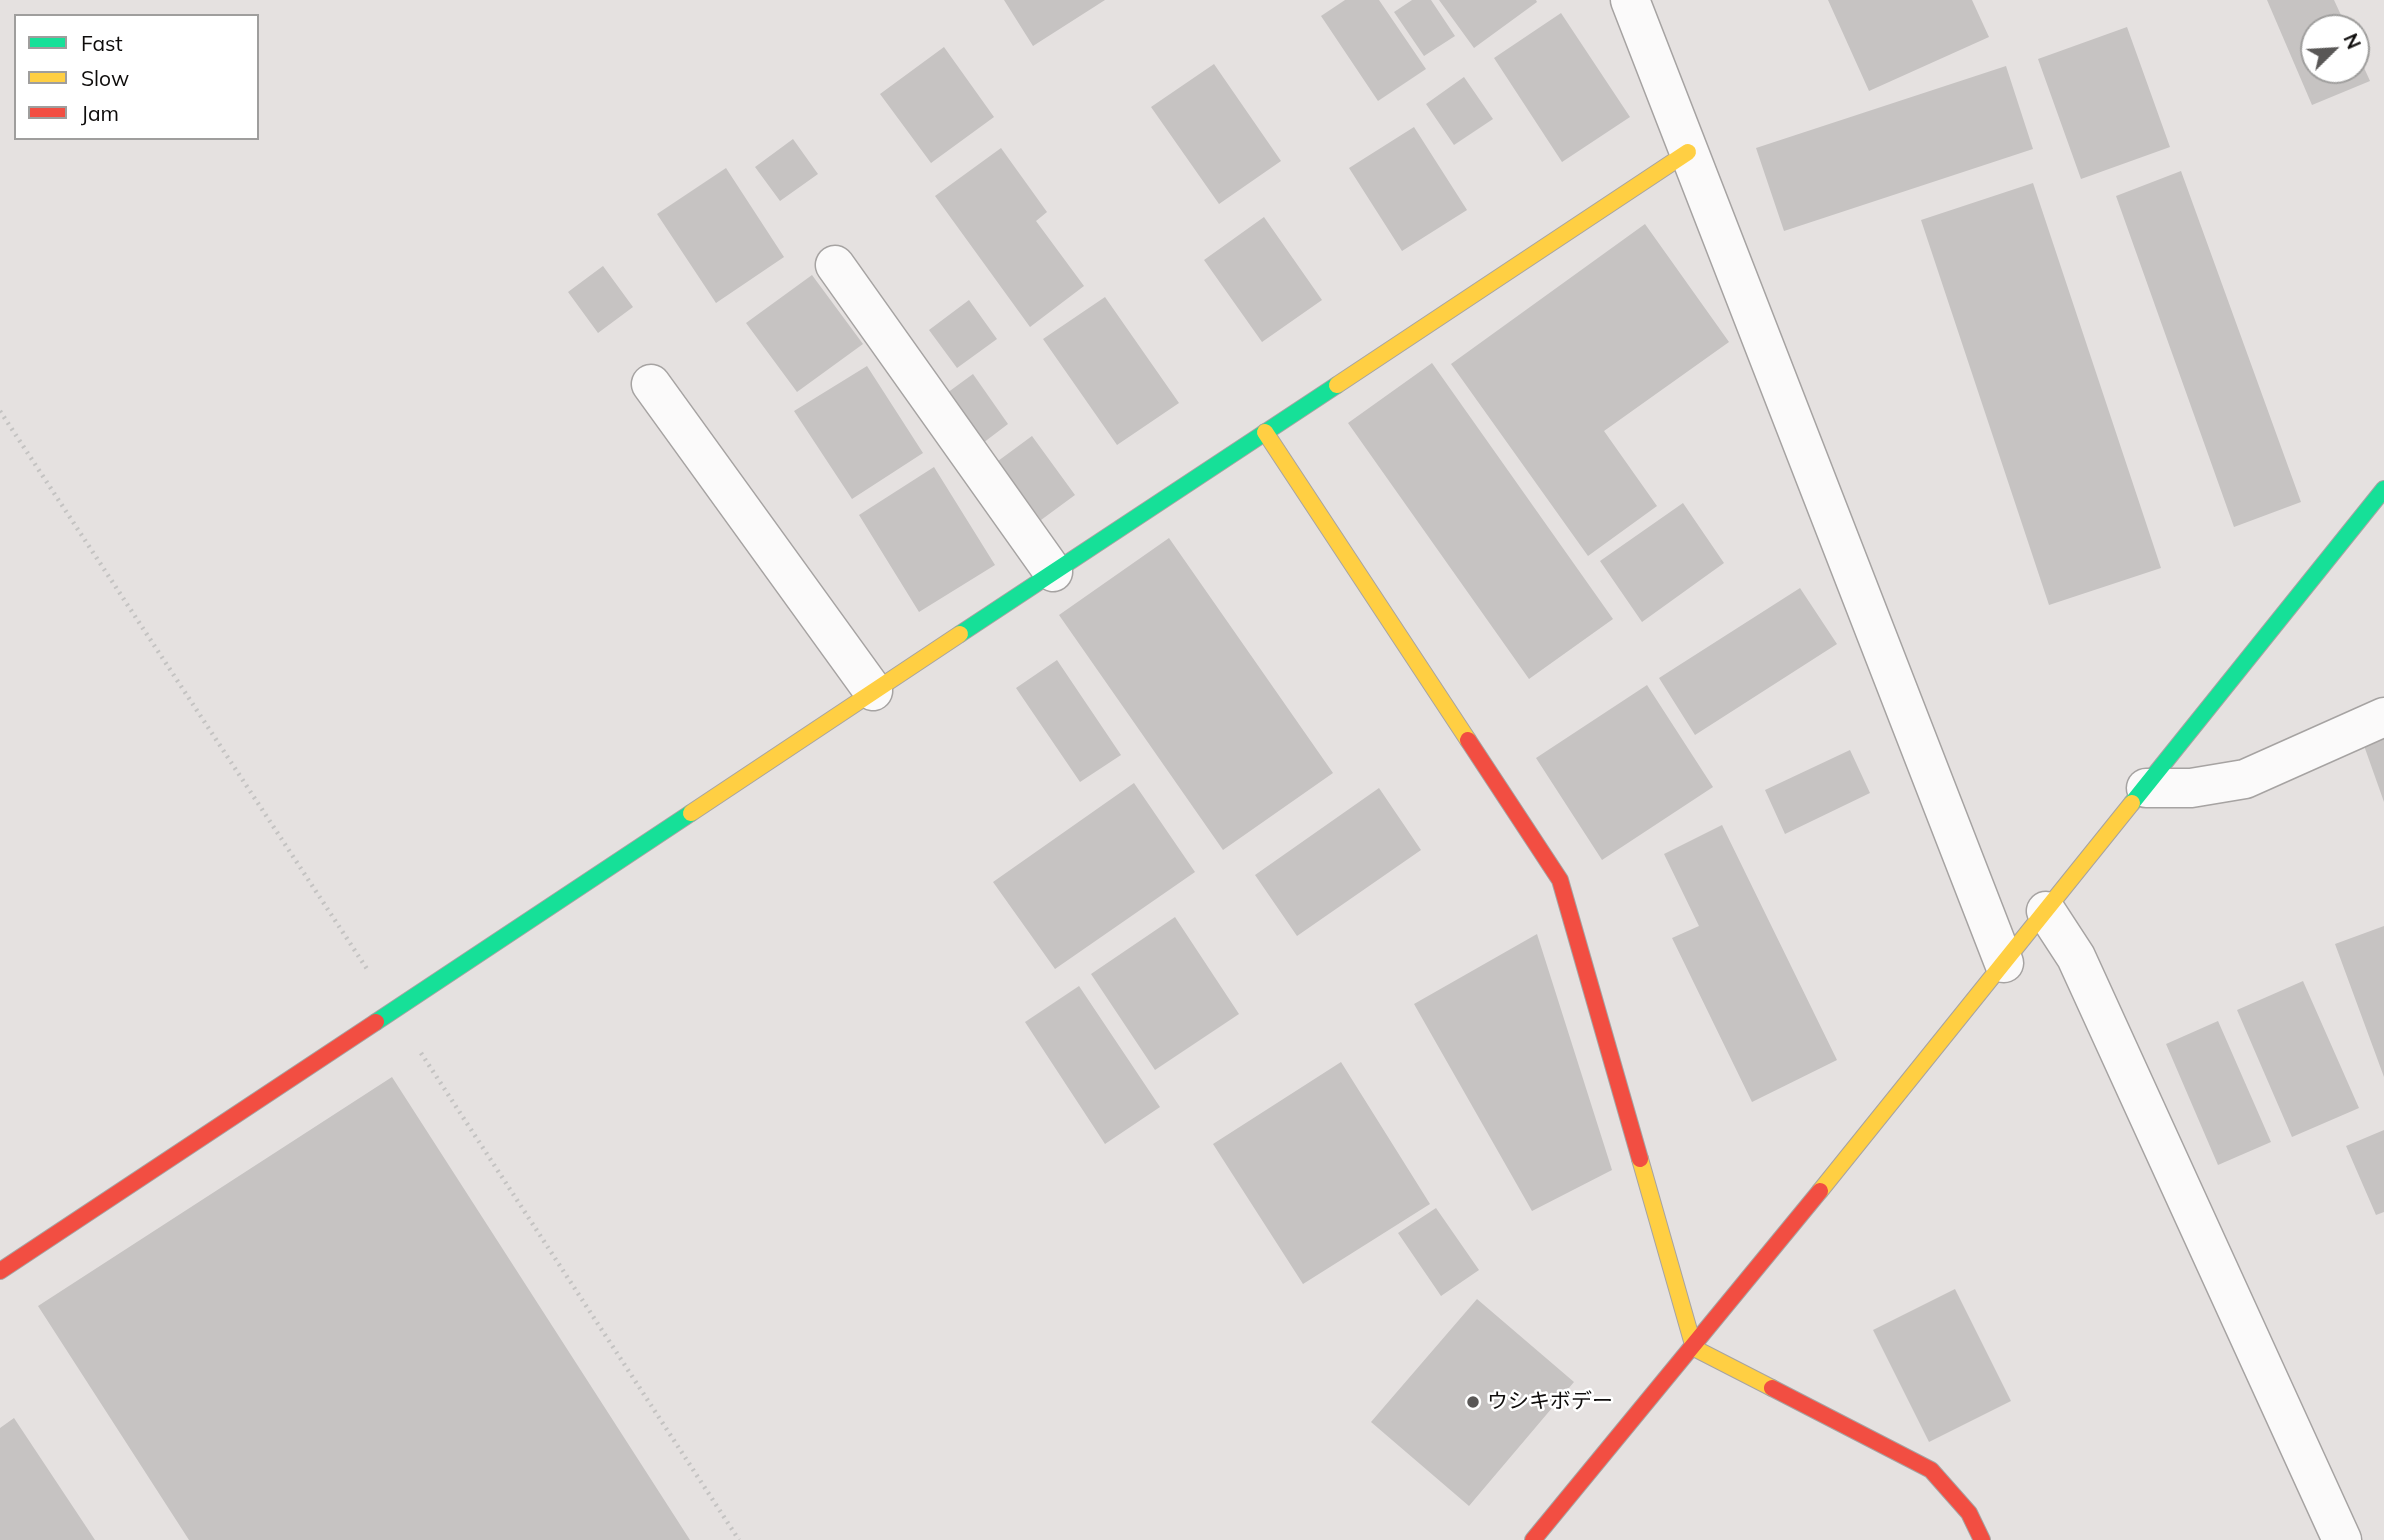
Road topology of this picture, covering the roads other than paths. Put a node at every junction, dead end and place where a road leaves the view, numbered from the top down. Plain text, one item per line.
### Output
1 (1630, 0) edge
2 (1688, 152) junction
3 (835, 265) dead end
4 (650, 384) dead end
5 (1265, 432) junction
6 (2384, 489) edge
7 (1053, 572) junction
8 (873, 691) junction
9 (2384, 717) edge
10 (2146, 788) junction
11 (2046, 911) junction
12 (2004, 964) junction
13 (0, 1270) edge
14 (1694, 1348) junction
15 (1533, 1540) edge
16 (1982, 1540) edge
17 (2342, 1540) edge

1 - 2 street
2 - 5 street
2 - 12 street
3 - 7 street
4 - 8 street
5 - 7 street
5 - 14 street
6 - 10 street
7 - 8 street
8 - 13 street
9 - 10 street
10 - 11 street
11 - 12 street
11 - 17 street
12 - 14 street
14 - 15 street
14 - 16 street

